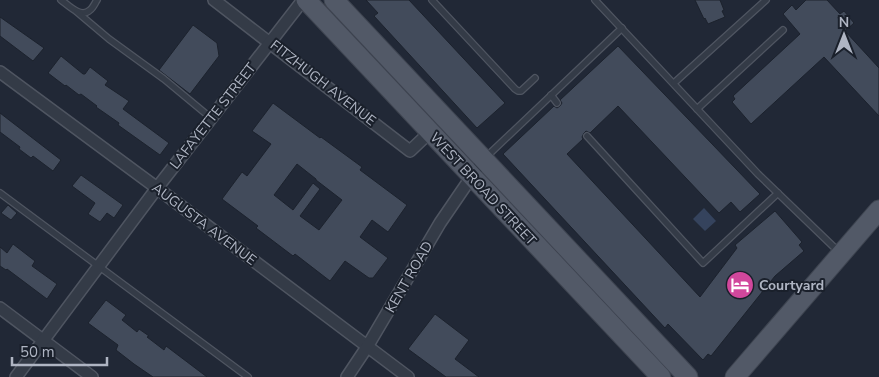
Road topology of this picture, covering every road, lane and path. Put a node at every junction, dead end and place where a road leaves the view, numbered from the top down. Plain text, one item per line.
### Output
1 (61, 0) edge
2 (97, 0) edge
3 (214, 0) edge
4 (304, 0) edge
5 (334, 0) edge
6 (432, 0) edge
7 (595, 0) edge
8 (766, 0) edge
9 (77, 12) junction
10 (622, 28) junction
11 (783, 30) dead end
12 (270, 42) junction
13 (0, 72) edge
14 (535, 78) dead end
15 (674, 83) junction
16 (551, 95) junction
17 (557, 103) dead end
18 (697, 109) junction
19 (210, 118) junction
20 (430, 132) junction
21 (586, 136) dead end
22 (483, 160) junction
23 (472, 176) junction
24 (157, 188) junction
25 (0, 193) edge
26 (778, 193) junction
27 (879, 210) edge
28 (841, 254) junction
29 (98, 266) junction
30 (0, 308) edge
31 (44, 341) junction
32 (367, 347) junction
33 (16, 377) edge
34 (92, 377) edge
35 (248, 377) edge
36 (347, 377) edge
37 (408, 377) edge
38 (660, 377) edge
39 (688, 377) edge
40 (735, 377) edge

1 - 9 lane
2 - 9 lane
3 - 12 street, FITZHUGH AVENUE
4 - 12 street, LAFAYETTE STREET
4 - 20 main road, WEST BROAD STREET
5 - 22 main road, WEST BROAD STREET
6 - 14 lane
7 - 10 lane
8 - 15 lane
9 - 19 lane
10 - 15 lane
10 - 16 lane
11 - 18 lane
12 - 19 street, LAFAYETTE STREET
12 - 20 street, FITZHUGH AVENUE
13 - 24 street, AUGUSTA AVENUE
15 - 18 lane
16 - 17 lane
16 - 22 lane
18 - 26 lane
19 - 24 street, LAFAYETTE STREET
20 - 23 main road, WEST BROAD STREET
21 - 26 lane
22 - 23 street
22 - 39 main road, WEST BROAD STREET
23 - 32 street, KENT ROAD
23 - 38 main road, WEST BROAD STREET
24 - 29 street, LAFAYETTE STREET
24 - 32 street, AUGUSTA AVENUE
25 - 29 lane
26 - 28 lane
27 - 28 main road
28 - 40 main road
29 - 31 street, LAFAYETTE STREET
29 - 35 lane
30 - 31 street
31 - 33 street, LAFAYETTE STREET
31 - 34 street
32 - 36 street, KENT ROAD
32 - 37 street, AUGUSTA AVENUE

